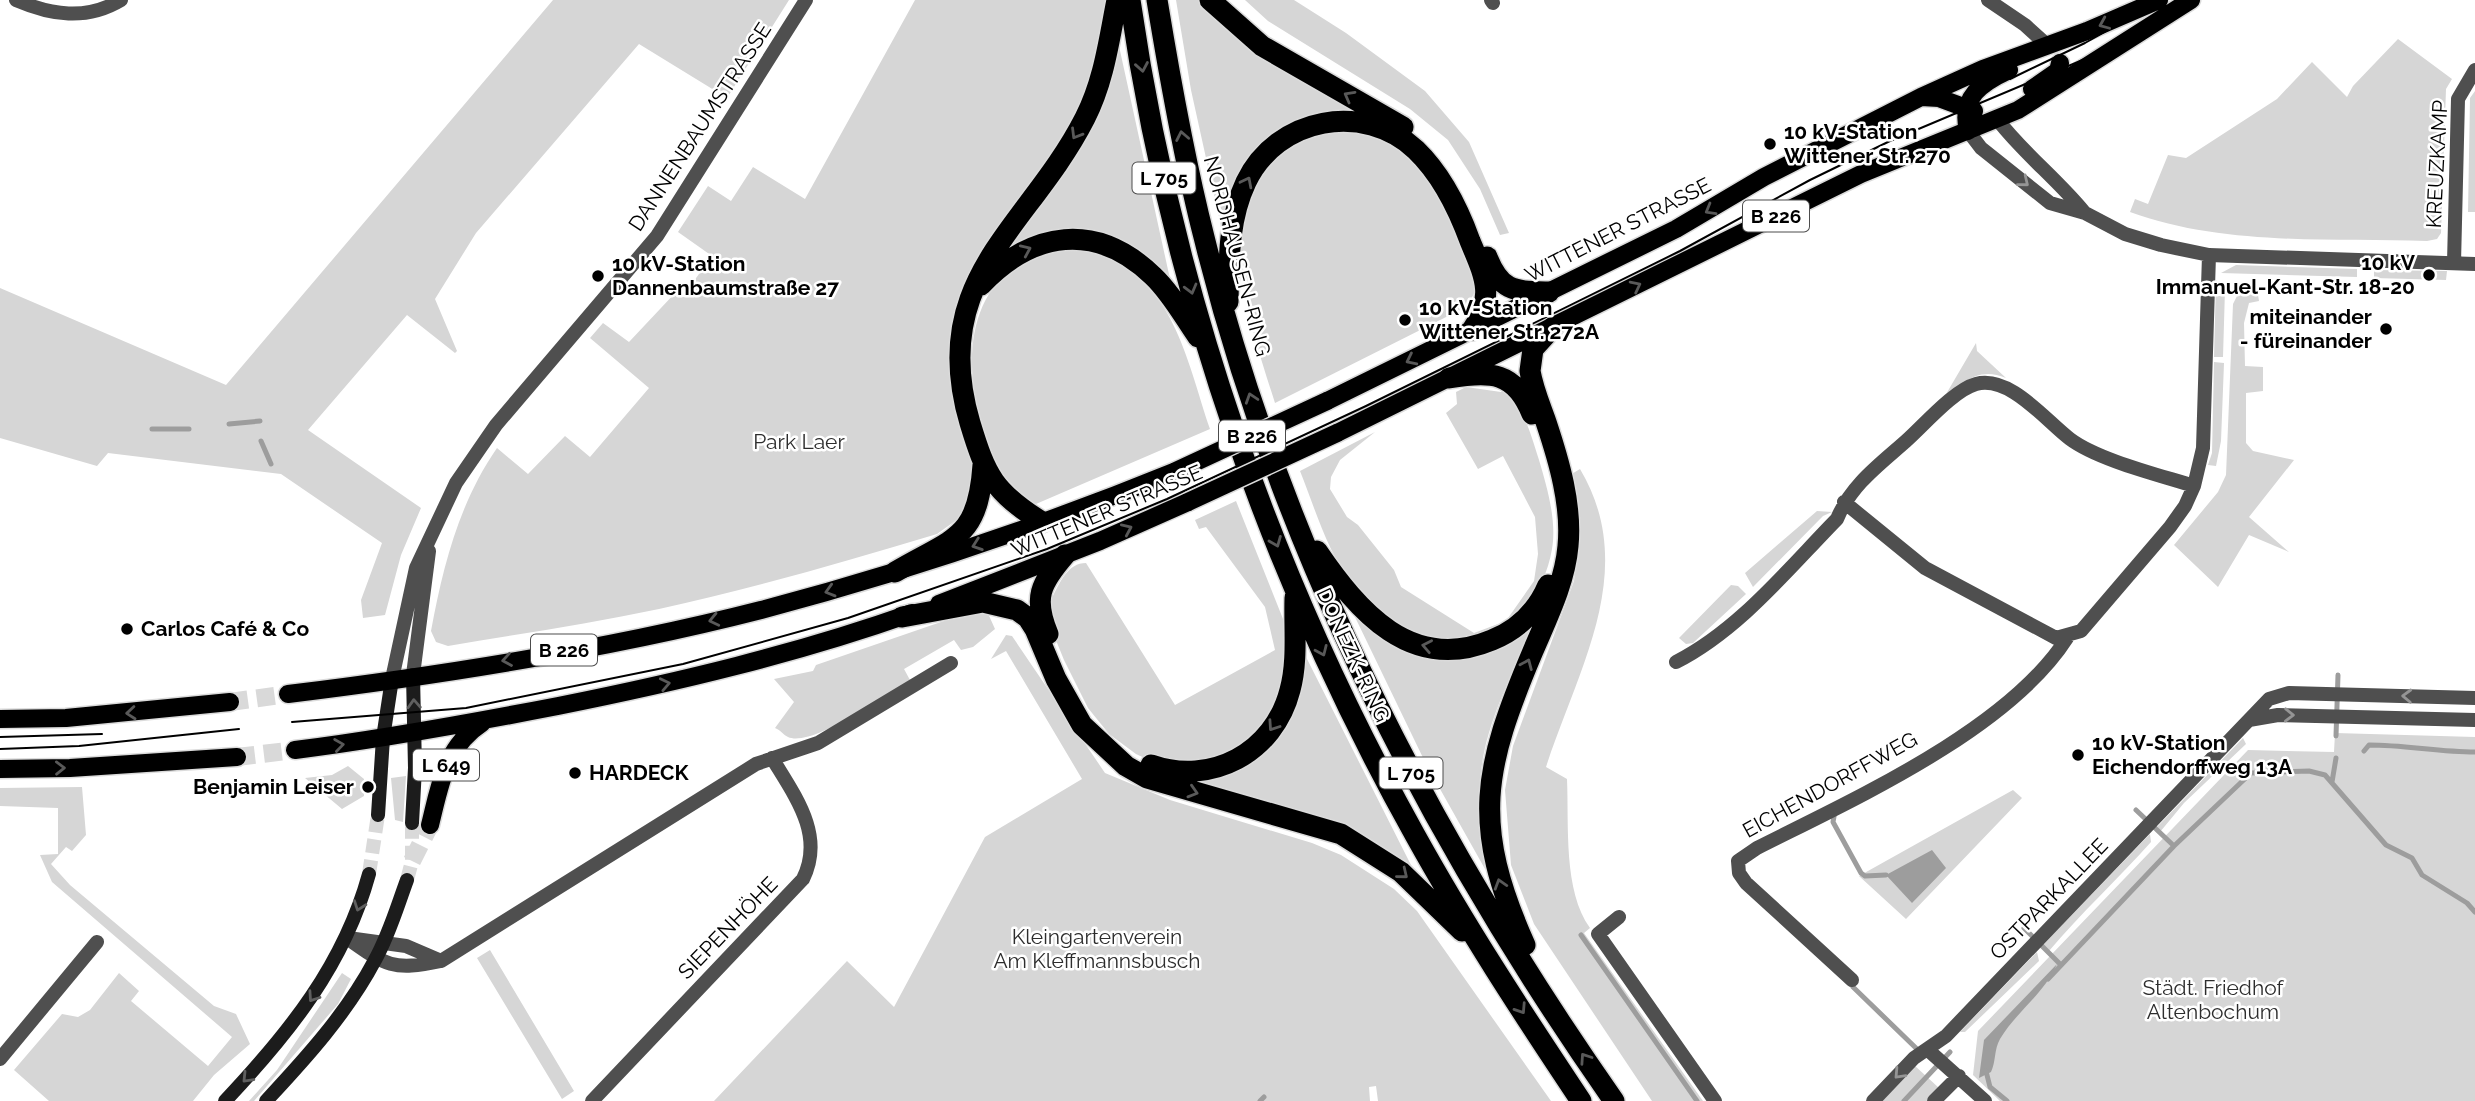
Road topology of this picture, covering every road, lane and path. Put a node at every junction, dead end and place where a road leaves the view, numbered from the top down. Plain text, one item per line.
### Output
1 (16, 0) edge
2 (121, 0) edge
3 (806, 0) edge
4 (1117, 0) edge
5 (1130, 0) edge
6 (1157, 0) edge
7 (1210, 0) edge
8 (1988, 0) edge
9 (2159, 0) edge
10 (2191, 0) edge
11 (2047, 45) junction
12 (2060, 63) junction
13 (2095, 63) junction
14 (2475, 70) edge
15 (1921, 97) junction
16 (1966, 108) junction
17 (1997, 119) junction
18 (1968, 131) junction
19 (2085, 213) junction
20 (2209, 255) junction
21 (2454, 263) junction
22 (2475, 264) edge
23 (1549, 292) junction
24 (974, 293) junction
25 (1227, 321) junction
26 (1553, 327) junction
27 (1472, 330) junction
28 (1209, 353) junction
29 (1449, 378) junction
30 (984, 465) junction
31 (2194, 486) junction
32 (1844, 502) junction
33 (1294, 517) junction
34 (1042, 522) junction
35 (430, 543) junction
36 (1065, 555) junction
37 (895, 572) junction
38 (1295, 589) junction
39 (902, 617) junction
40 (2067, 638) junction
41 (1676, 662) dead end
42 (951, 663) dead end
43 (413, 675) junction
44 (392, 679) junction
45 (288, 694) tunnel mouth
46 (2475, 698) edge
47 (230, 702) tunnel mouth
48 (0, 719) edge
49 (486, 720) junction
50 (2249, 720) junction
51 (2475, 720) edge
52 (415, 733) junction
53 (383, 738) junction
54 (295, 750) tunnel mouth
55 (237, 757) tunnel mouth
56 (772, 758) junction
57 (0, 769) edge
58 (379, 815) tunnel mouth
59 (421, 824) joint
60 (369, 874) tunnel mouth
61 (407, 880) tunnel mouth
62 (1619, 917) dead end
63 (346, 938) junction
64 (97, 942) dead end
65 (384, 942) junction
66 (1483, 952) junction
67 (376, 959) junction
68 (441, 961) junction
69 (1852, 980) dead end
70 (1556, 1014) junction
71 (1927, 1049) junction
72 (0, 1059) edge
73 (1959, 1076) junction
74 (225, 1101) edge
75 (266, 1101) edge
76 (592, 1101) edge
77 (1581, 1101) edge
78 (1614, 1101) edge
79 (1715, 1101) edge
80 (1873, 1101) edge
81 (1934, 1101) edge
82 (1985, 1101) edge

1 - 2 street
3 - 35 street, DANNENBAUMSTRASSE
4 -> 24 highway
5 -> 28 highway, L 705
25 -> 6 highway, NORDHAUSEN-RING / L 705
23 -> 7 highway
8 - 11 street
9 -> 11 main road, WITTENER STRASSE / B 226
10 - 13 main road, WITTENER STRASSE / B 226
11 - 12 main road
11 - 15 main road, WITTENER STRASSE / B 226
11 - 16 main road, WITTENER STRASSE
12 - 13 main road
12 - 17 main road, WITTENER STRASSE
13 - 17 main road, WITTENER STRASSE / B 226
14 - 21 street, KREUZKAMP
15 - 16 main road
15 -> 23 main road, WITTENER STRASSE / B 226
16 - 17 main road
16 - 18 main road
17 - 18 main road, WITTENER STRASSE / B 226
17 - 19 street
18 -> 19 street
26 -> 18 main road, WITTENER STRASSE / B 226
19 - 20 street
20 - 21 street
20 - 31 street, EICHENDORFFWEG
21 - 22 street
23 - 27 main road, WITTENER STRASSE / B 226
24 -> 28 highway
24 - 30 highway
25 -> 27 highway
33 -> 25 highway, NORDHAUSEN-RING / L 705
26 - 29 main road, WITTENER STRASSE / B 226
70 -> 26 highway
27 -> 34 main road, WITTENER STRASSE / B 226, bridge
28 -> 38 highway, DONEZK-RING / L 705
29 -> 33 highway
36 -> 29 main road, WITTENER STRASSE / B 226, bridge
30 - 34 highway
30 - 37 highway
31 - 32 street
31 - 40 street, EICHENDORFFWEG
32 - 40 street
32 - 41 street
33 - 70 highway, DONEZK-RING / L 705
34 -> 37 main road, WITTENER STRASSE / B 226
35 - 43 street, DANNENBAUMSTRASSE
35 - 44 street, DANNENBAUMSTRASSE
38 -> 36 highway
36 - 39 main road, WITTENER STRASSE / B 226
37 -> 43 main road, WITTENER STRASSE / B 226
38 -> 66 highway, DONEZK-RING / L 705
49 -> 39 main road, WITTENER STRASSE / B 226
39 -> 66 highway
40 - 69 street, EICHENDORFFWEG
42 - 56 street
43 - 44 main road, WITTENER STRASSE / B 226
52 -> 43 main road, L 649
44 - 45 main road, WITTENER STRASSE / B 226
44 - 53 main road, L 649
46 -> 50 street, OSTPARKALLEE
47 -> 48 main road
49 - 52 main road, WITTENER STRASSE / B 226
49 - 59 main road, L 649
50 -> 51 street
50 - 71 street, OSTPARKALLEE
52 - 53 main road, WITTENER STRASSE / B 226
52 - 59 main road, L 649
54 -> 53 main road, WITTENER STRASSE / B 226
53 - 58 main road, L 649
57 -> 55 main road
56 - 68 street
56 - 76 street, SIEPENHÖHE
60 -> 63 main road
61 - 65 main road
62 - 79 street
63 - 65 street
63 - 67 street
63 -> 74 main road
64 - 72 street
65 - 67 main road
65 - 68 street
66 -> 77 highway, DONEZK-RING / L 705
67 - 68 street
67 - 75 main road
78 -> 70 highway, DONEZK-RING / L 705
71 - 73 street
71 -> 80 street, OSTPARKALLEE
73 - 81 street
73 - 82 street

